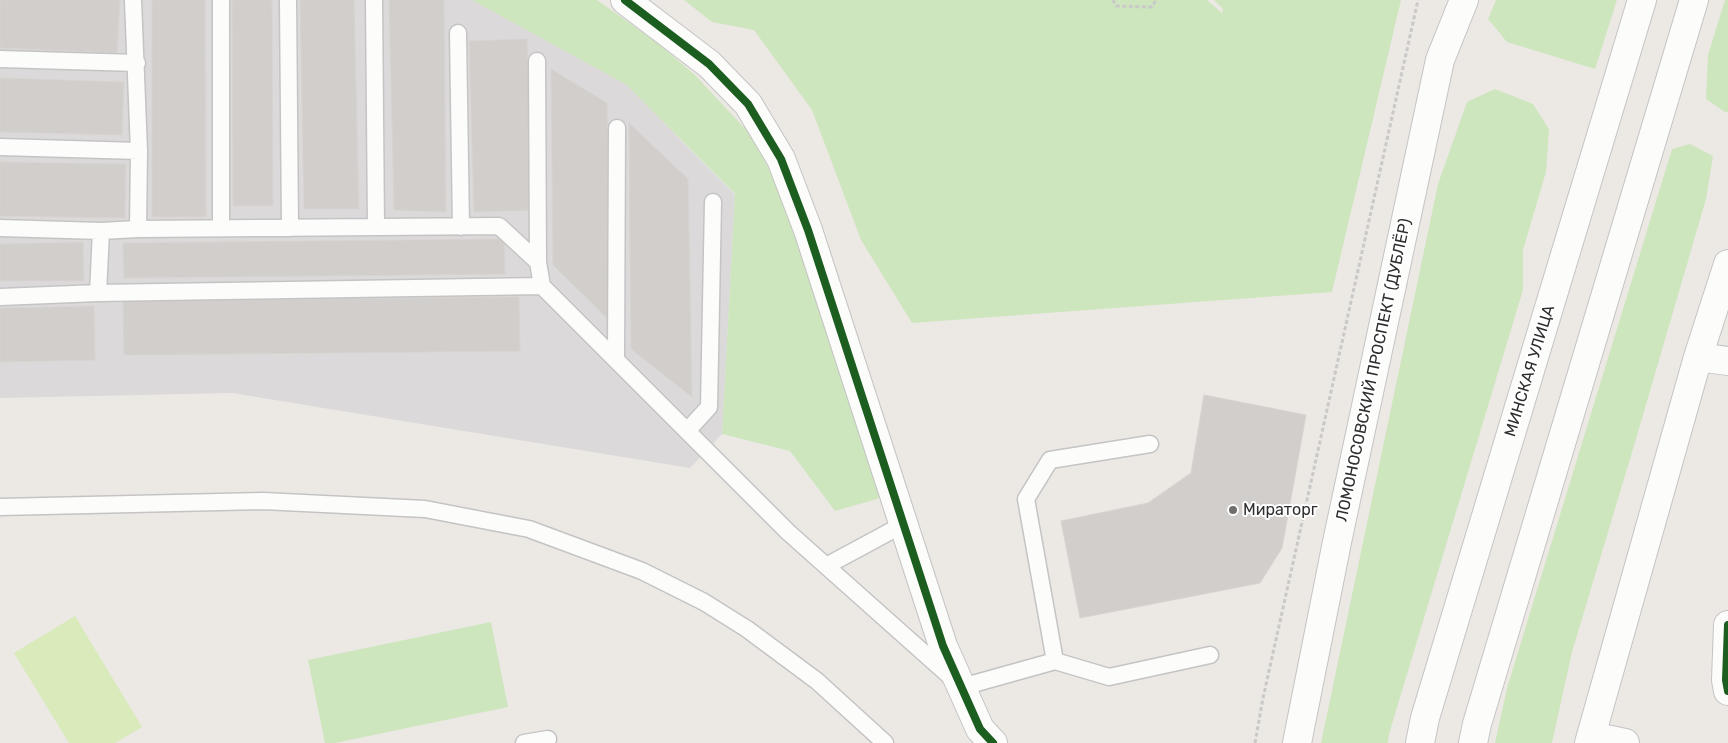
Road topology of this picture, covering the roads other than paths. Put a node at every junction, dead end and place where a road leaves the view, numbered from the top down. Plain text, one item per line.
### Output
1 (134, 0) edge
2 (221, 0) edge
3 (288, 0) edge
4 (374, 0) edge
5 (625, 0) edge
6 (1464, 0) edge
7 (1642, 0) edge
8 (1694, 0) edge
9 (458, 32) dead end
10 (0, 59) edge
11 (137, 62) junction
12 (537, 62) dead end
13 (618, 128) dead end
14 (0, 147) edge
15 (139, 151) junction
16 (713, 202) dead end
17 (376, 227) junction
18 (461, 227) junction
19 (0, 228) edge
20 (221, 228) junction
21 (290, 228) junction
22 (138, 229) junction
23 (100, 231) junction
24 (538, 262) junction
25 (1728, 264) edge
26 (542, 286) junction
27 (98, 293) junction
28 (0, 297) edge
29 (1698, 357) junction
30 (616, 360) junction
31 (1728, 361) edge
32 (687, 431) junction
33 (1150, 444) dead end
34 (0, 507) edge
35 (904, 524) junction
36 (826, 566) junction
37 (1728, 625) edge
38 (1210, 654) dead end
39 (1055, 661) junction
40 (962, 687) junction
41 (1728, 691) edge
42 (1590, 739) edge
43 (524, 743) edge
44 (546, 743) edge
45 (885, 743) edge
46 (993, 743) edge
47 (1297, 743) edge
48 (1420, 743) edge
49 (1473, 743) edge
50 (1625, 743) edge

1 - 11 lane
2 - 20 lane
3 - 21 lane
4 - 17 lane
5 - 35 main road
6 - 47 main road, ЛОМОНОСОВСКИЙ ПРОСПЕКТ (ДУБЛЁР)
7 - 48 main road, МИНСКАЯ УЛИЦА
8 - 49 main road
9 - 18 lane
10 - 11 lane
11 - 15 lane
12 - 24 lane
13 - 30 lane
14 - 15 lane
15 - 22 lane
16 - 32 lane
17 - 18 lane
17 - 21 lane
18 - 24 lane
19 - 23 lane
20 - 21 lane
20 - 22 lane
22 - 23 lane
23 - 27 lane
24 - 26 lane
25 - 29 main road
26 - 27 lane
26 - 30 lane
27 - 28 lane
29 - 31 main road
29 - 42 main road
30 - 32 lane
32 - 36 lane
33 - 39 lane
34 - 45 lane
35 - 36 lane
35 - 40 main road
36 - 40 lane
37 - 41 main road
38 - 39 lane
39 - 40 lane
40 - 46 main road
42 - 50 main road
43 - 44 lane

